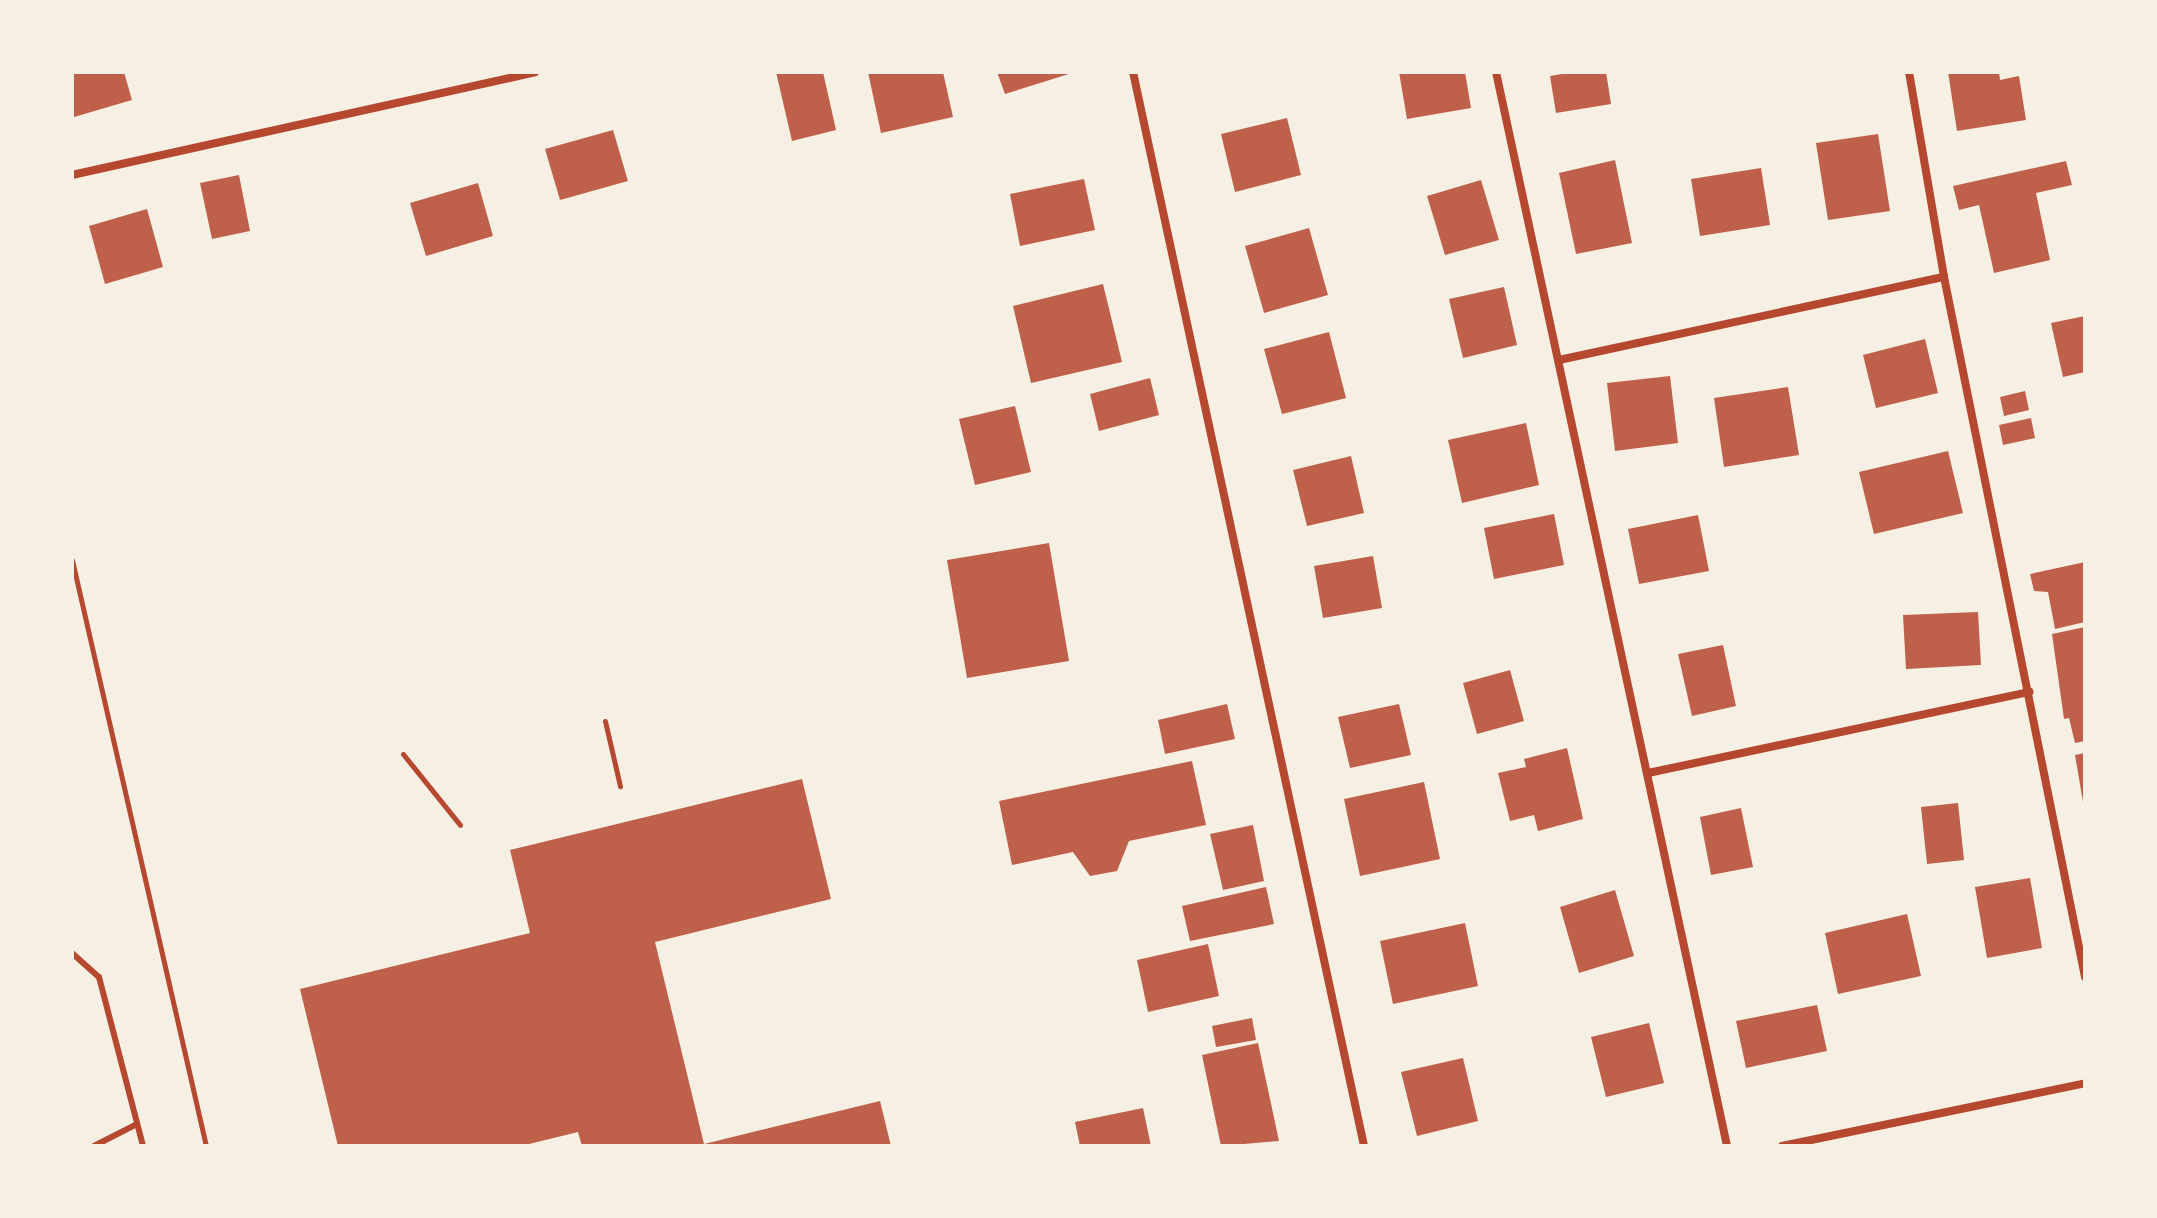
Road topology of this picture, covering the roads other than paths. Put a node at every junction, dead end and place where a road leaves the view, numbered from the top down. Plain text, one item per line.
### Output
1 (535, 72) edge
2 (1133, 72) edge
3 (1496, 72) edge
4 (1909, 72) edge
5 (72, 175) edge
6 (1944, 277) junction
7 (1559, 360) junction
8 (2029, 692) junction
9 (1648, 773) junction
10 (72, 953) edge
11 (2085, 977) edge
12 (2085, 1083) edge
13 (137, 1124) junction
14 (94, 1146) edge
15 (143, 1146) edge
16 (1364, 1146) edge
17 (1727, 1146) edge
18 (1782, 1146) edge

1 - 5 street
2 - 16 street
3 - 7 street
4 - 6 street
6 - 7 street
6 - 8 street
7 - 9 street
8 - 9 street
8 - 11 street
9 - 17 street
10 - 13 lane
12 - 18 street
13 - 14 lane
13 - 15 lane

